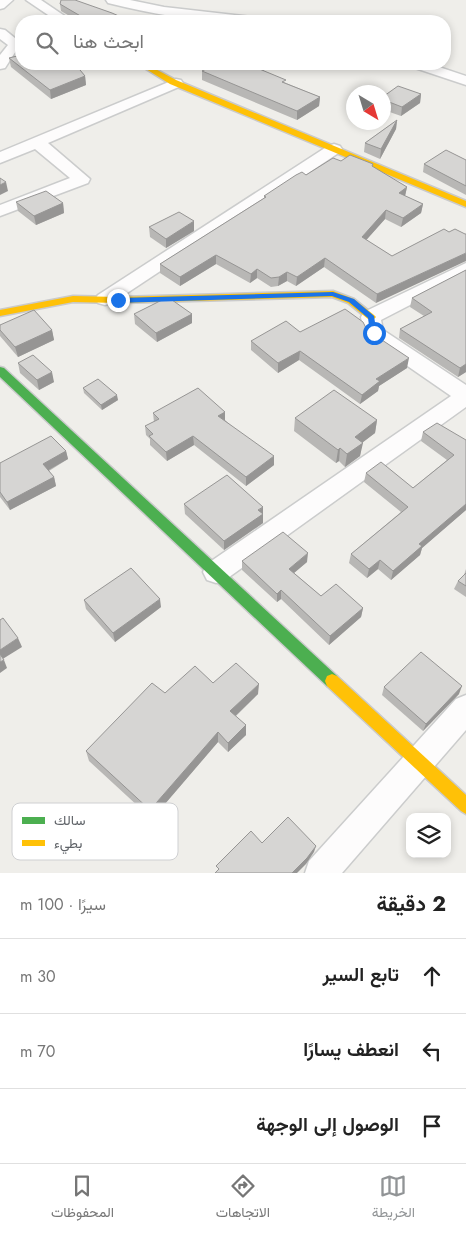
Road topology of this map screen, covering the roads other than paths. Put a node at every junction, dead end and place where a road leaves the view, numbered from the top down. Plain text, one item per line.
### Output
1 (7, 0) edge
2 (32, 0) edge
3 (112, 0) edge
4 (0, 4) edge
5 (56, 15) edge
6 (199, 15) edge
7 (0, 34) edge
8 (0, 65) edge
9 (152, 70) edge
10 (434, 70) edge
11 (466, 81) edge
12 (176, 83) junction
13 (36, 142) junction
14 (334, 149) junction
15 (0, 158) edge
16 (466, 204) edge
17 (0, 211) edge
18 (466, 269) edge
19 (105, 299) junction
20 (0, 313) edge
21 (371, 317) junction
22 (0, 371) edge
23 (466, 396) edge
24 (216, 572) junction
25 (466, 709) edge
26 (420, 761) junction
27 (466, 806) edge
28 (321, 873) edge

1 - 4 street
2 - 5 street
3 - 6 street
7 - 8 street
9 - 12 street
10 - 11 street
12 - 13 street
12 - 14 street
13 - 15 street
13 - 17 street
14 - 16 street
14 - 19 street
18 - 21 street
19 - 20 street
19 - 21 street
21 - 23 street
22 - 24 street
23 - 24 street
24 - 26 street
25 - 26 street
26 - 27 street
26 - 28 street

